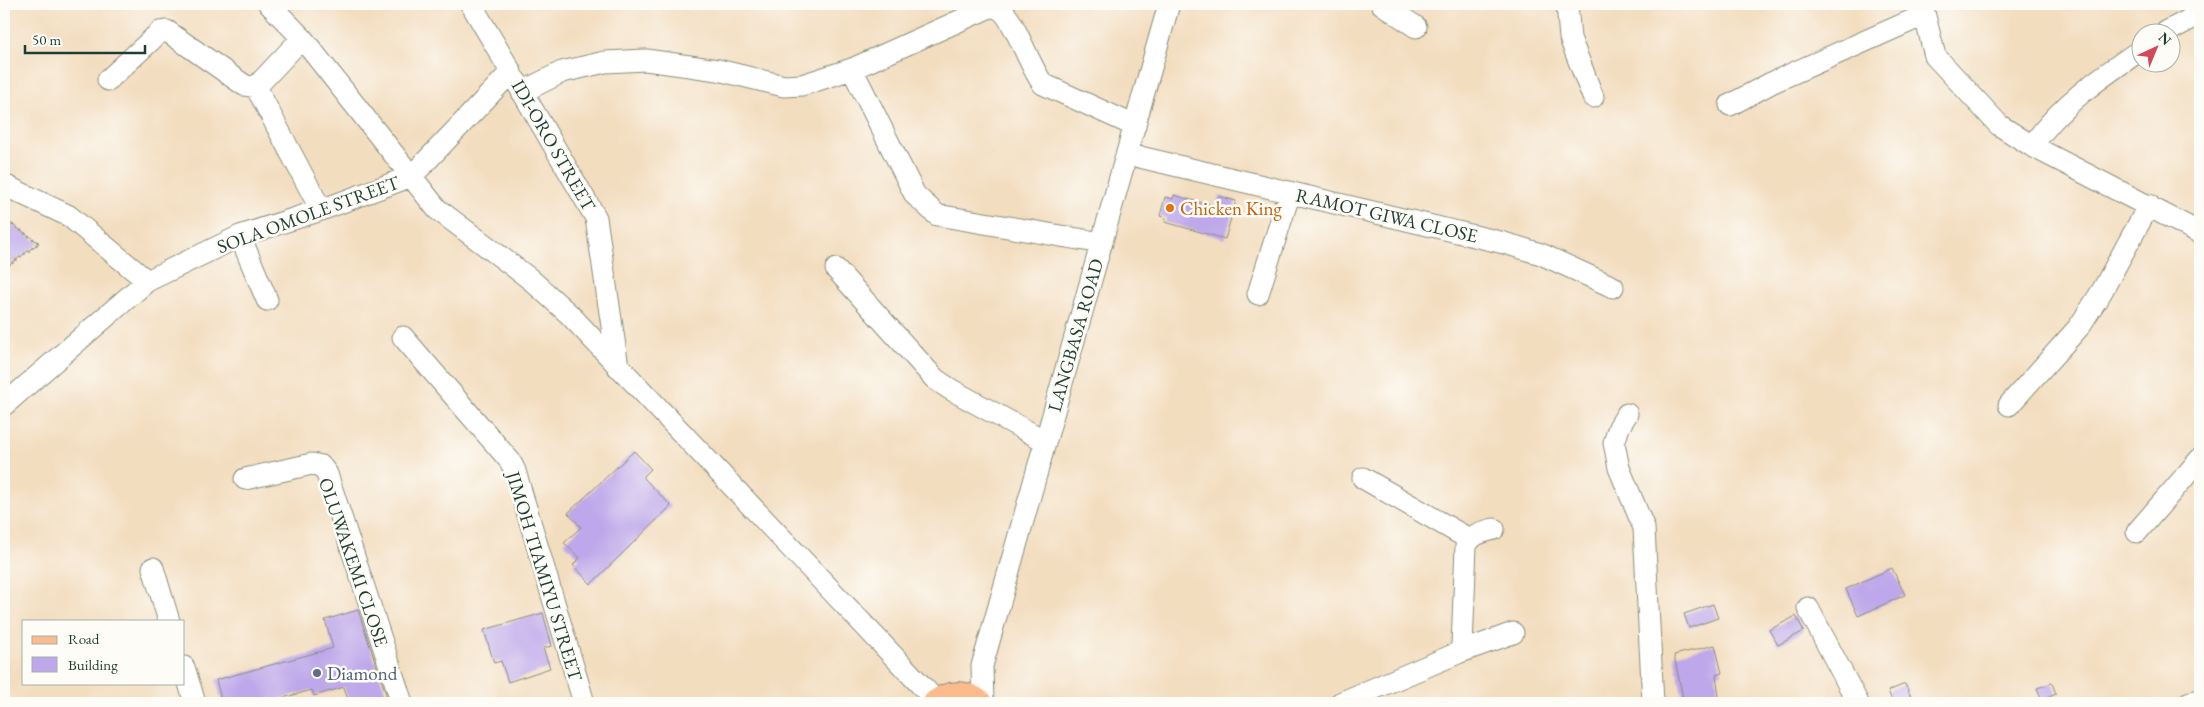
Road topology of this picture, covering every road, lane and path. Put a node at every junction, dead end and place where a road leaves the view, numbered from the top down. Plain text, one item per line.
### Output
1 (471, 4) edge
2 (1169, 4) edge
3 (1382, 4) edge
4 (1567, 4) edge
5 (280, 8) edge
6 (1923, 9) edge
7 (2200, 14) edge
8 (2182, 24) edge
9 (1416, 27) dead end
10 (302, 38) junction
11 (2132, 56) edge
12 (852, 69) junction
13 (511, 72) junction
14 (108, 80) dead end
15 (256, 87) junction
16 (522, 92) junction
17 (1593, 97) dead end
18 (1730, 105) dead end
19 (1135, 126) junction
20 (2032, 146) junction
21 (1126, 154) junction
22 (412, 176) junction
23 (4, 185) edge
24 (1290, 192) junction
25 (2149, 205) junction
26 (321, 210) junction
27 (4, 219) edge
28 (2200, 233) edge
29 (240, 236) junction
30 (1102, 243) junction
31 (4, 269) edge
32 (836, 269) dead end
33 (146, 281) junction
34 (1613, 287) dead end
35 (1258, 294) dead end
36 (267, 300) dead end
37 (403, 338) dead end
38 (618, 367) junction
39 (4, 405) edge
40 (2009, 405) dead end
41 (1627, 414) dead end
42 (1044, 440) junction
43 (2200, 459) edge
44 (1363, 478) dead end
45 (245, 479) dead end
46 (1494, 529) dead end
47 (2137, 532) dead end
48 (1469, 538) junction
49 (153, 568) dead end
50 (1808, 608) dead end
51 (169, 620) edge
52 (1513, 633) dead end
53 (1458, 653) junction
54 (185, 671) edge
55 (2200, 700) edge
56 (959, 701) edge
57 (195, 703) edge
58 (402, 703) edge
59 (584, 703) edge
60 (1340, 703) edge
61 (1653, 703) edge
62 (1858, 703) edge
63 (2188, 703) edge

1 - 13 street
2 - 19 street, LANGBASA ROAD
3 - 9 street
4 - 17 street
5 - 10 street
6 - 18 street
6 - 20 street
7 - 8 street
10 - 15 street
10 - 22 street
11 - 20 street
12 - 16 street
12 - 19 street
12 - 30 street
13 - 16 street, IDI-ORO STREET
13 - 22 street, SOLA OMOLE STREET
14 - 15 street
15 - 26 street
16 - 38 street, IDI-ORO STREET
19 - 21 street, LANGBASA ROAD
20 - 25 street
21 - 24 street, RAMOT GIWA CLOSE
21 - 30 street, LANGBASA ROAD
22 - 26 street, SOLA OMOLE STREET
22 - 38 street
23 - 33 street
24 - 34 street, RAMOT GIWA CLOSE
24 - 35 street
25 - 28 street
25 - 40 street
26 - 29 street, SOLA OMOLE STREET
27 - 31 path
29 - 33 street, SOLA OMOLE STREET
29 - 36 street
30 - 42 street, LANGBASA ROAD
32 - 42 street
33 - 39 street, SOLA OMOLE STREET
37 - 59 street, JIMOH TIAMIYU STREET
38 - 56 street
41 - 61 street
42 - 56 street, LANGBASA ROAD
43 - 47 street
44 - 48 street
45 - 58 street, OLUWAKEMI CLOSE
46 - 48 street
48 - 53 street
49 - 51 street
50 - 62 street
52 - 53 street
53 - 60 street
54 - 57 street
55 - 63 street

